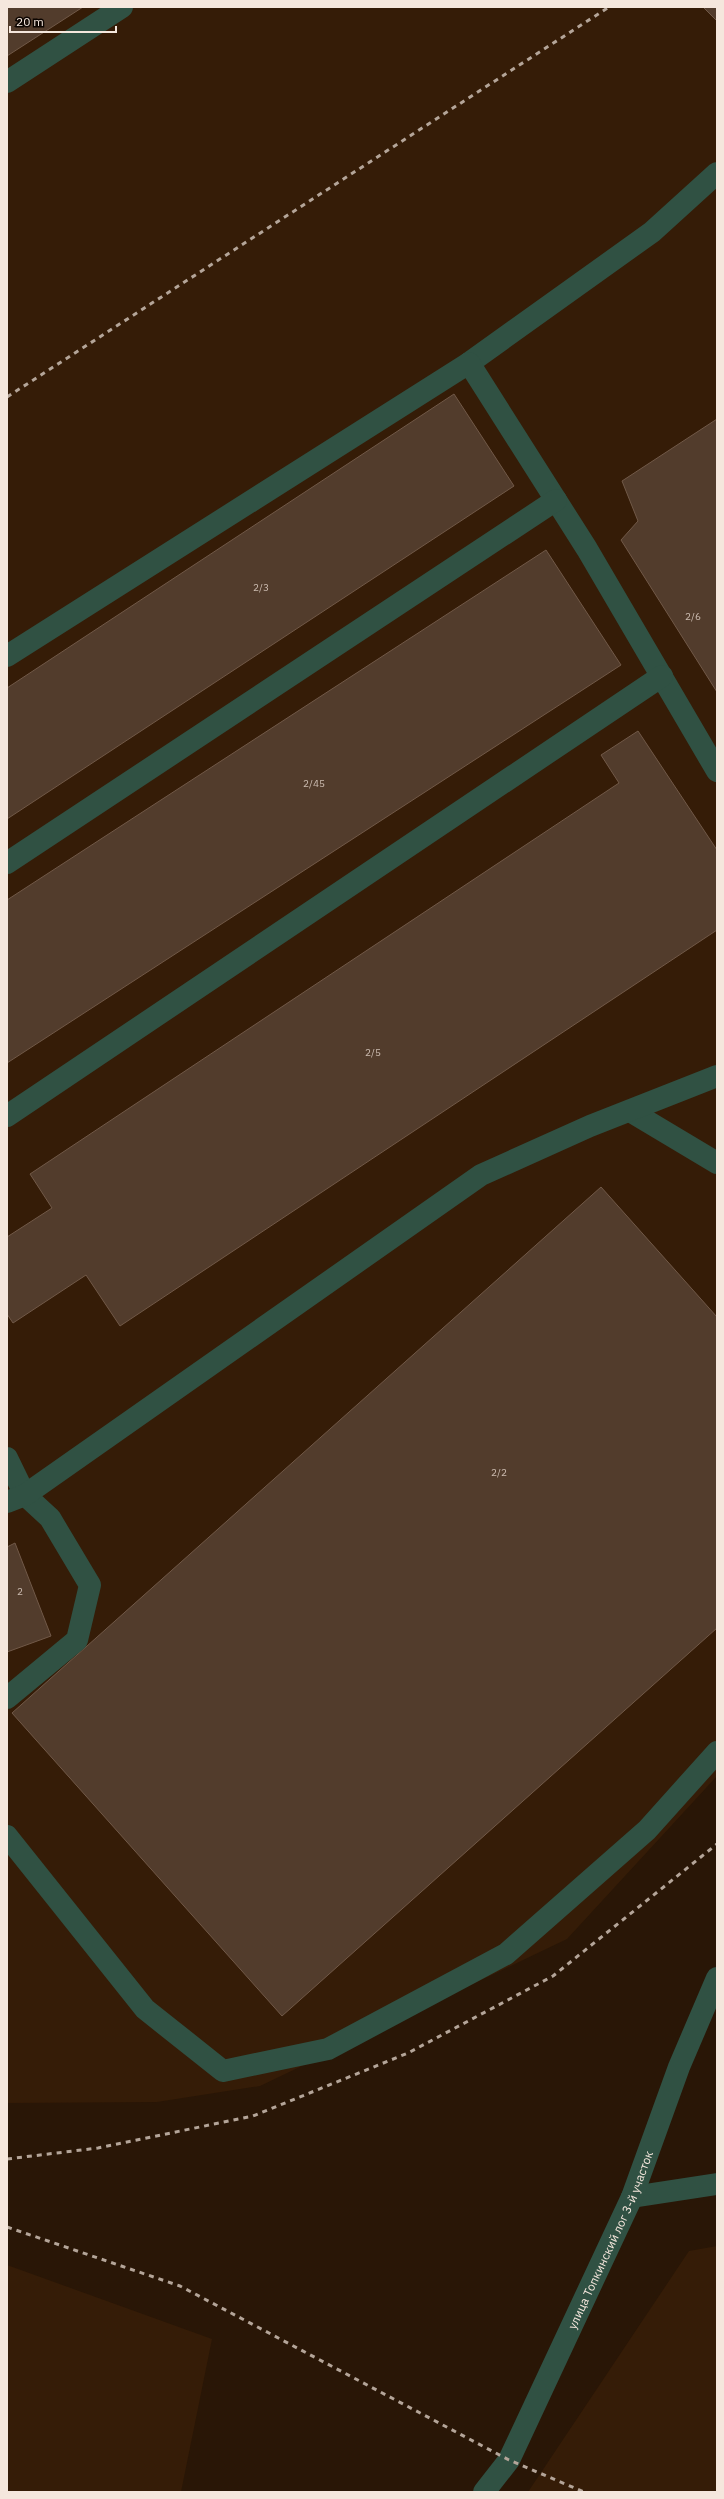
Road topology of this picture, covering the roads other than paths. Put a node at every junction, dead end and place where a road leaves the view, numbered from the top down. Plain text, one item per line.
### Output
1 (122, 7) edge
2 (7, 82) edge
3 (717, 174) edge
4 (469, 363) junction
5 (556, 500) junction
6 (7, 656) edge
7 (662, 676) junction
8 (717, 771) edge
9 (7, 863) edge
10 (717, 1076) edge
11 (630, 1111) junction
12 (7, 1116) edge
13 (717, 1163) edge
14 (7, 1458) edge
15 (16, 1498) edge
16 (7, 1698) edge
17 (717, 1752) edge
18 (7, 1836) edge
19 (717, 1978) edge
20 (717, 2184) edge
21 (632, 2197) junction
22 (484, 2492) edge

1 - 2 street
3 - 4 street
4 - 5 street
4 - 6 street
5 - 7 street
5 - 9 street
7 - 8 street
7 - 12 street
10 - 11 street
11 - 13 street
11 - 15 street
14 - 15 street
15 - 16 street
17 - 18 street
19 - 21 street, улица Топкинский лог 3-й участок
20 - 21 street
21 - 22 street, улица Топкинский лог 3-й участок

